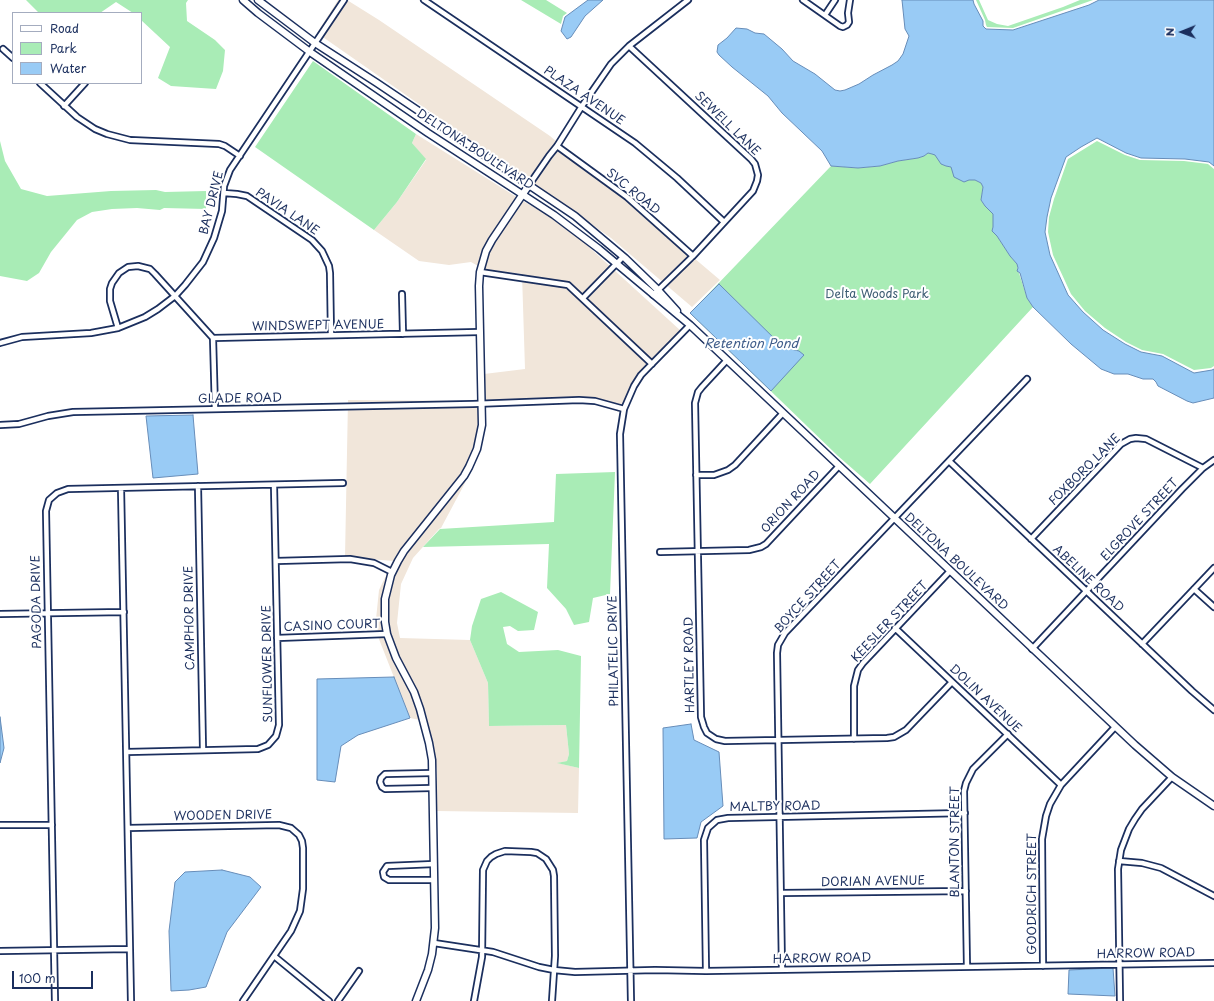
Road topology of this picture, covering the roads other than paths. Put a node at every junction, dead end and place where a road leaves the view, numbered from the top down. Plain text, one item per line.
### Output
1 (243, 0) edge
2 (258, 0) edge
3 (344, 0) edge
4 (424, 0) edge
5 (688, 0) edge
6 (803, 0) edge
7 (835, 0) edge
8 (850, 0) edge
9 (825, 15) junction
10 (315, 43) junction
11 (629, 46) junction
12 (3, 49) dead end
13 (310, 52) junction
14 (12, 57) edge
15 (41, 84) edge
16 (85, 84) edge
17 (64, 106) junction
18 (582, 106) junction
19 (434, 120) junction
20 (426, 131) junction
21 (557, 146) junction
22 (240, 156) junction
23 (529, 185) junction
24 (224, 193) junction
25 (524, 194) junction
26 (724, 222) junction
27 (624, 256) junction
28 (693, 256) junction
29 (616, 265) junction
30 (480, 272) junction
31 (658, 290) junction
32 (402, 294) dead end
33 (653, 295) junction
34 (175, 296) junction
35 (583, 298) junction
36 (690, 325) junction
37 (118, 328) junction
38 (479, 332) junction
39 (403, 334) junction
40 (331, 335) junction
41 (213, 338) junction
42 (0, 343) edge
43 (727, 360) junction
44 (652, 364) junction
45 (1026, 379) dead end
46 (481, 403) junction
47 (215, 409) junction
48 (624, 409) junction
49 (783, 413) junction
50 (0, 425) edge
51 (1214, 460) edge
52 (949, 461) junction
53 (839, 466) junction
54 (1204, 468) junction
55 (696, 475) junction
56 (343, 483) dead end
57 (274, 485) junction
58 (198, 486) junction
59 (121, 488) junction
60 (894, 518) junction
61 (1031, 539) junction
62 (698, 551) junction
63 (660, 552) dead end
64 (276, 561) junction
65 (1214, 568) edge
66 (950, 571) junction
67 (392, 572) junction
68 (1194, 589) junction
69 (1087, 591) junction
70 (1214, 607) edge
71 (124, 612) junction
72 (0, 614) edge
73 (47, 614) junction
74 (895, 628) junction
75 (387, 634) junction
76 (277, 638) junction
77 (1142, 644) junction
78 (1032, 649) junction
79 (952, 682) junction
80 (1214, 710) edge
81 (1115, 727) junction
82 (1008, 734) junction
83 (854, 739) junction
84 (778, 741) junction
85 (203, 750) junction
86 (126, 752) junction
87 (432, 773) junction
88 (1172, 777) junction
89 (1061, 785) junction
90 (432, 788) junction
91 (1214, 806) edge
92 (965, 813) junction
93 (780, 817) junction
94 (0, 825) edge
95 (52, 825) junction
96 (128, 828) junction
97 (1119, 860) junction
98 (434, 864) junction
99 (434, 880) junction
100 (966, 891) junction
101 (781, 893) junction
102 (1214, 896) edge
103 (434, 943) junction
104 (130, 949) junction
105 (0, 950) edge
106 (54, 950) junction
107 (482, 951) junction
108 (274, 956) junction
109 (1214, 963) edge
110 (1120, 964) junction
111 (1043, 966) junction
112 (967, 967) junction
113 (554, 970) junction
114 (782, 970) junction
115 (359, 971) dead end
116 (631, 971) junction
117 (706, 971) junction
118 (55, 1001) edge
119 (131, 1001) edge
120 (243, 1001) edge
121 (329, 1001) edge
122 (338, 1001) edge
123 (416, 1001) edge
124 (474, 1001) edge
125 (552, 1001) edge
126 (631, 1001) edge
127 (1120, 1001) edge

1 - 13 main road, DELTONA BOULEVARD
2 - 10 main road, DELTONA BOULEVARD
3 - 10 street, BAY DRIVE
4 - 18 street, PLAZA AVENUE
5 - 11 street
6 - 9 street
7 - 9 street
8 - 9 street
10 - 13 street, BAY DRIVE
10 - 19 main road, DELTONA BOULEVARD
11 - 18 street
11 - 26 street, SEWELL LANE
12 - 14 street
13 - 20 main road, DELTONA BOULEVARD
13 - 22 street, BAY DRIVE
15 - 17 street
16 - 17 street
17 - 22 street
18 - 21 street
18 - 26 street, PLAZA AVENUE
19 - 20 main road
19 - 23 main road, DELTONA BOULEVARD
20 - 25 main road, DELTONA BOULEVARD
21 - 23 street
21 - 28 street, SVC ROAD
22 - 24 street, BAY DRIVE
23 - 25 main road
23 - 27 main road, DELTONA BOULEVARD
24 - 34 street, BAY DRIVE
24 - 40 street, PAVIA LANE
25 - 29 main road, DELTONA BOULEVARD
25 - 30 main road
26 - 28 street, SEWELL LANE
27 - 29 street
27 - 31 main road, DELTONA BOULEVARD
28 - 31 street, SEWELL LANE
29 - 33 main road, DELTONA BOULEVARD
29 - 35 street
30 - 35 street
30 - 38 main road
31 - 33 street, SEWELL LANE
31 - 36 main road, DELTONA BOULEVARD
32 - 39 street
33 - 36 main road, DELTONA BOULEVARD
34 - 37 street, BAY DRIVE
34 - 37 street
34 - 41 street
35 - 44 street
36 - 43 main road, DELTONA BOULEVARD
36 - 44 street, PHILATELIC DRIVE
37 - 42 street, BAY DRIVE
38 - 39 street, WINDSWEPT AVENUE
38 - 46 main road
39 - 40 street, WINDSWEPT AVENUE
40 - 41 street, WINDSWEPT AVENUE
41 - 47 street
43 - 49 main road, DELTONA BOULEVARD
43 - 55 street, HARTLEY ROAD
44 - 48 street, PHILATELIC DRIVE
45 - 52 street, BOYCE STREET
46 - 47 street, GLADE ROAD
46 - 48 street, GLADE ROAD
46 - 67 main road
47 - 50 street, GLADE ROAD
48 - 116 street, PHILATELIC DRIVE
49 - 53 main road, DELTONA BOULEVARD
49 - 55 street
51 - 54 street, ELGROVE STREET
52 - 60 street, BOYCE STREET
52 - 61 street, ABELINE ROAD
53 - 60 main road, DELTONA BOULEVARD
53 - 62 street, ORION ROAD
54 - 61 street, FOXBORO LANE
54 - 69 street, ELGROVE STREET
55 - 62 street, HARTLEY ROAD
56 - 57 street, PAGODA DRIVE
57 - 58 street, PAGODA DRIVE
57 - 64 street, SUNFLOWER DRIVE
58 - 59 street, PAGODA DRIVE
58 - 85 street, CAMPHOR DRIVE
59 - 71 street
59 - 73 street, PAGODA DRIVE
60 - 66 main road, DELTONA BOULEVARD
60 - 84 street, BOYCE STREET
61 - 69 street, ABELINE ROAD
62 - 63 street, ORION ROAD
62 - 84 street, HARTLEY ROAD
64 - 67 street
64 - 76 street, SUNFLOWER DRIVE
65 - 68 street
66 - 74 street, KEESLER STREET
66 - 78 main road, DELTONA BOULEVARD
67 - 75 main road
68 - 70 street
68 - 77 street
69 - 77 street, ABELINE ROAD
69 - 78 street, ELGROVE STREET
71 - 73 street
71 - 86 street
72 - 73 street
73 - 95 street, PAGODA DRIVE
74 - 79 street, DOLIN AVENUE
74 - 83 street, KEESLER STREET
75 - 76 street, CASINO COURT
75 - 87 main road
76 - 85 street, SUNFLOWER DRIVE
77 - 80 street, ABELINE ROAD
78 - 81 main road, DELTONA BOULEVARD
79 - 82 street, DOLIN AVENUE
79 - 83 street, HARTLEY ROAD
81 - 88 main road, DELTONA BOULEVARD
81 - 89 street, GOODRICH STREET
82 - 89 street, DOLIN AVENUE
82 - 92 street, BLANTON STREET
83 - 84 street, HARTLEY ROAD
84 - 93 street, BOYCE STREET
85 - 86 street, SUNFLOWER DRIVE
86 - 96 street
87 - 90 main road
87 - 90 street
88 - 91 main road, DELTONA BOULEVARD
88 - 97 street
89 - 111 street, GOODRICH STREET
90 - 98 main road
92 - 93 street, MALTBY ROAD
92 - 100 street, BLANTON STREET
93 - 101 street, BOYCE STREET
93 - 117 street, MALTBY ROAD
94 - 95 street
95 - 106 street, PAGODA DRIVE
96 - 104 street
96 - 108 street, WOODEN DRIVE
97 - 102 street
97 - 110 street
98 - 99 main road
98 - 99 street
99 - 103 main road
100 - 101 street, DORIAN AVENUE
100 - 112 street, BLANTON STREET
101 - 114 street, BOYCE STREET
103 - 107 street, HARROW ROAD
103 - 123 main road
104 - 106 street
104 - 119 street
105 - 106 street
106 - 118 street, PAGODA DRIVE
107 - 113 street, HARROW ROAD
107 - 113 street
107 - 124 street
108 - 120 street, WOODEN DRIVE
108 - 121 street
109 - 110 street, HARROW ROAD
110 - 111 street, HARROW ROAD
110 - 127 street
111 - 112 street, HARROW ROAD
112 - 114 street, HARROW ROAD
113 - 116 street, HARROW ROAD
113 - 125 street
114 - 117 street, HARROW ROAD
115 - 122 street
116 - 117 street, HARROW ROAD
116 - 126 street, PHILATELIC DRIVE

